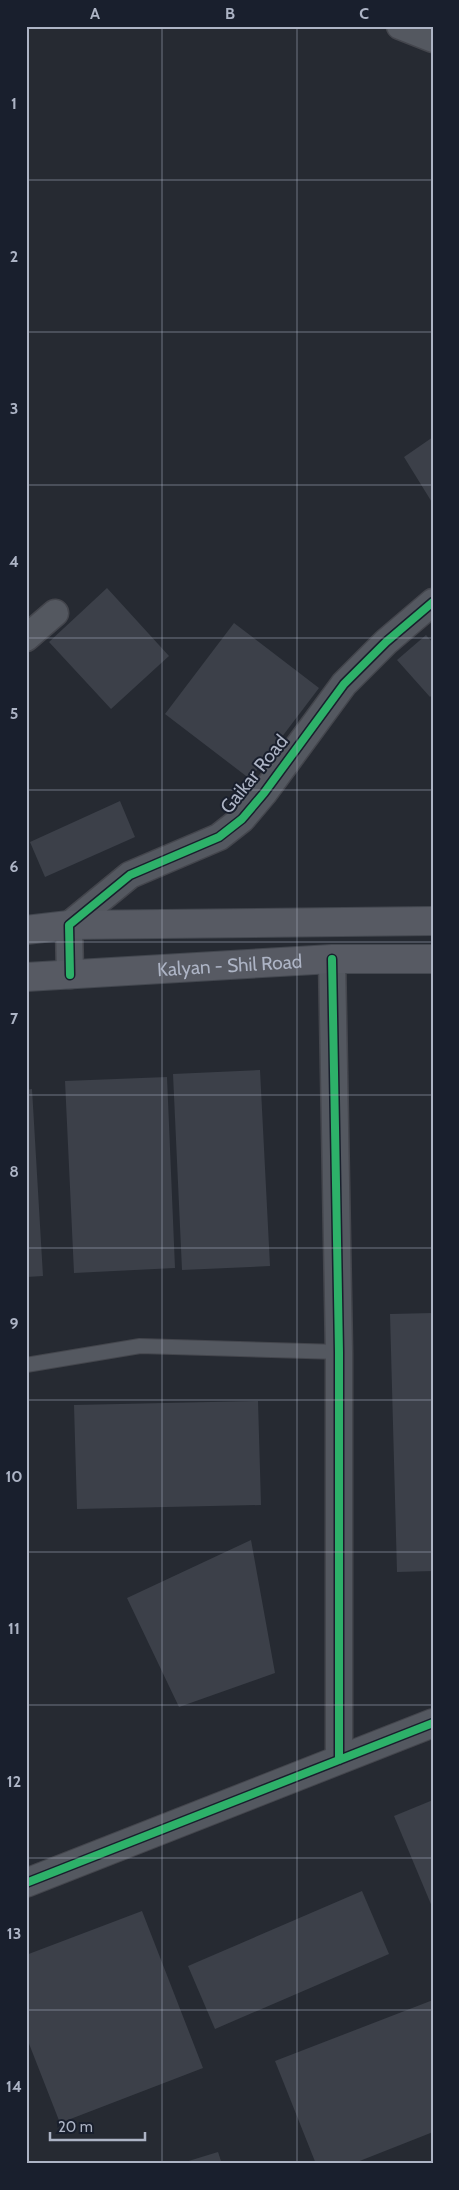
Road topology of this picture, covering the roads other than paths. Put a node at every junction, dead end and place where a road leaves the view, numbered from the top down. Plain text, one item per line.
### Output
1 (400, 26) edge
2 (433, 39) edge
3 (433, 602) edge
4 (55, 613) dead end
5 (26, 638) edge
6 (433, 921) edge
7 (69, 925) junction
8 (26, 930) edge
9 (332, 959) junction
10 (433, 959) edge
11 (70, 974) junction
12 (26, 977) edge
13 (339, 1352) junction
14 (26, 1365) edge
15 (433, 1722) edge
16 (339, 1760) junction
17 (26, 1883) edge

1 - 2 street
3 - 7 street, Gaikar Road
4 - 5 street
6 - 7 main road, Kalyan - Shil Road
7 - 8 main road, Kalyan - Shil Road
7 - 11 street
9 - 10 main road, Kalyan - Shil Road
9 - 11 main road, Kalyan - Shil Road
9 - 13 street
11 - 12 main road, Kalyan - Shil Road
13 - 14 lane
13 - 16 street
15 - 16 street
16 - 17 street

